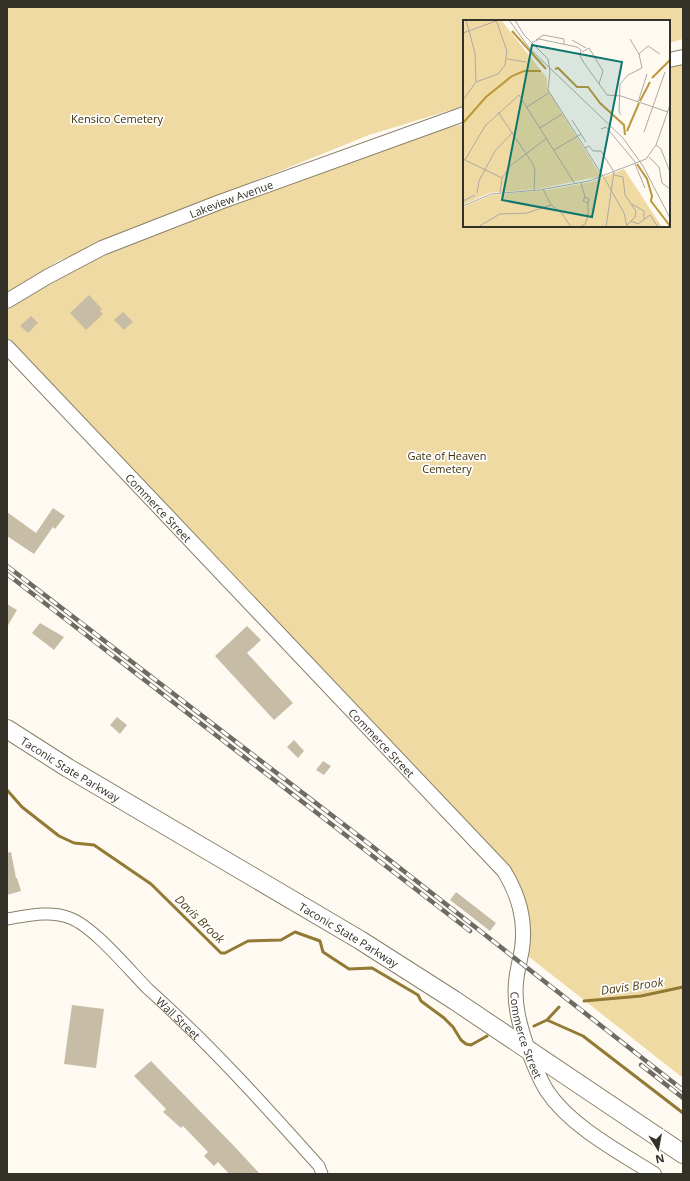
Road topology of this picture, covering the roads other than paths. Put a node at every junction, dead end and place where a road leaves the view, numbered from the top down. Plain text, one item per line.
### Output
1 (683, 57) edge
2 (670, 60) edge
3 (463, 114) edge
4 (7, 301) edge
5 (7, 348) edge
6 (7, 716) edge
7 (7, 729) edge
8 (7, 919) edge
9 (522, 1032) junction
10 (528, 1050) junction
11 (683, 1140) edge
12 (683, 1154) edge
13 (322, 1174) edge
14 (654, 1174) edge

1 - 2 street
3 - 4 street, Lakeview Avenue
5 - 9 street, Commerce Street
6 - 9 highway, Taconic State Parkway
7 - 10 highway, Taconic State Parkway
8 - 13 street, Wall Street
9 - 10 street, Commerce Street
9 - 11 highway, Taconic State Parkway
10 - 12 highway, Taconic State Parkway
10 - 14 street, Commerce Street

